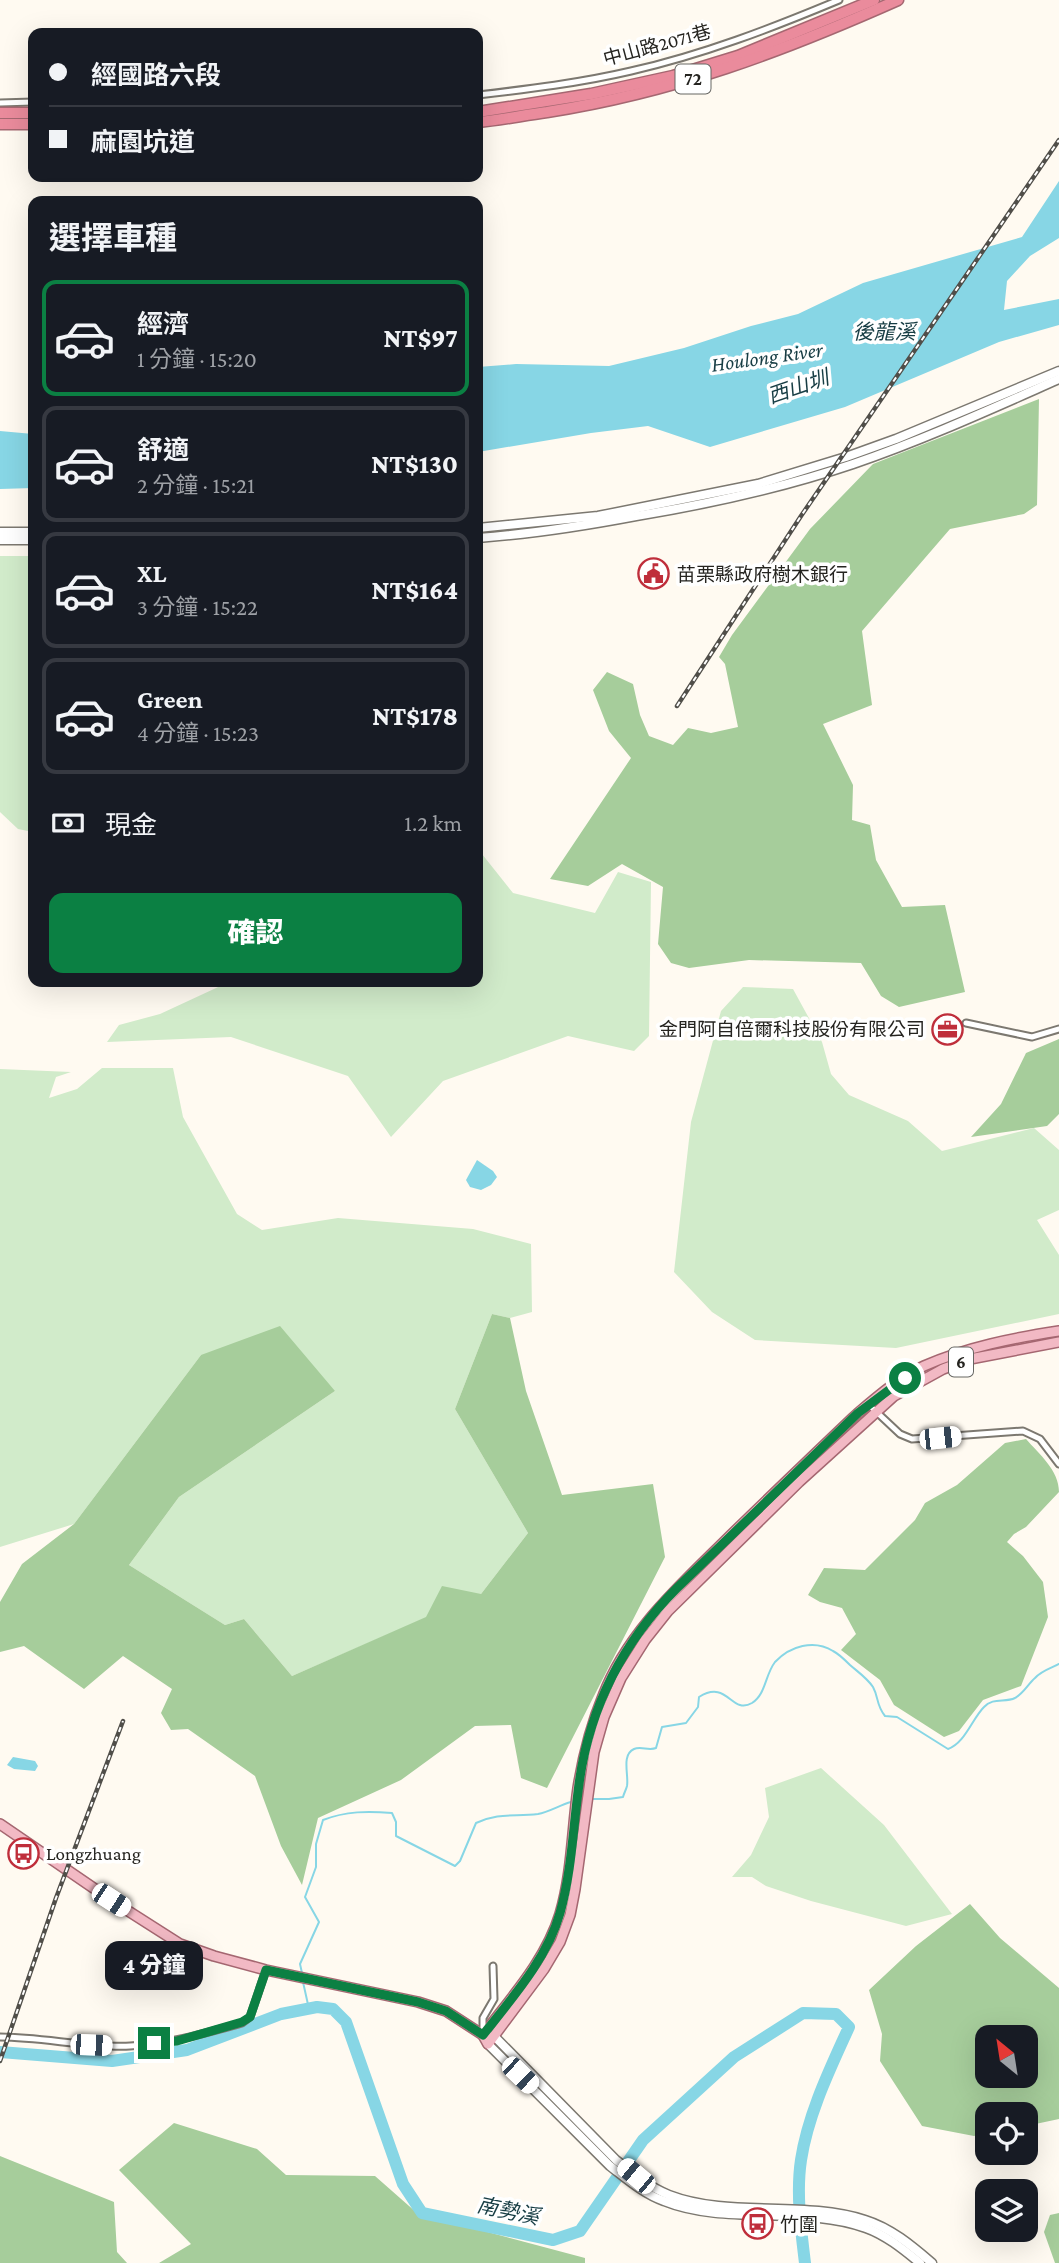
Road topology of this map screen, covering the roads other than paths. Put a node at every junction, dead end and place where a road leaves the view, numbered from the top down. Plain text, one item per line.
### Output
1 (839, 0) edge
2 (874, 0) edge
3 (898, 0) edge
4 (483, 94) edge
5 (28, 102) edge
6 (0, 103) edge
7 (483, 110) edge
8 (0, 113) edge
9 (28, 113) edge
10 (483, 121) edge
11 (0, 124) edge
12 (28, 124) edge
13 (1059, 371) edge
14 (1059, 379) edge
15 (483, 528) edge
16 (0, 532) edge
17 (28, 532) edge
18 (483, 538) edge
19 (0, 540) edge
20 (28, 540) edge
21 (966, 1023) dead end
22 (1059, 1029) edge
23 (1059, 1331) edge
24 (1059, 1342) edge
25 (872, 1408) junction
26 (1059, 1464) edge
27 (582, 1803) junction
28 (0, 1824) edge
29 (493, 1966) dead end
30 (266, 1970) junction
31 (0, 2037) edge
32 (488, 2038) junction
33 (900, 2242) junction
34 (920, 2263) edge
35 (932, 2263) edge

1 - 4 street, 中山路2071巷
2 - 7 highway, 72
3 - 10 highway, 72
5 - 6 street
8 - 9 highway
11 - 12 highway
13 - 15 street
14 - 18 street
16 - 17 street
19 - 20 street
21 - 22 street
23 - 25 main road, 6
24 - 25 main road, 6
25 - 26 street
25 - 27 main road, 6
25 - 27 main road, 6
27 - 32 main road, 6
28 - 30 main road
29 - 32 street
30 - 31 street
30 - 32 main road
32 - 33 street
33 - 34 street
33 - 35 street

